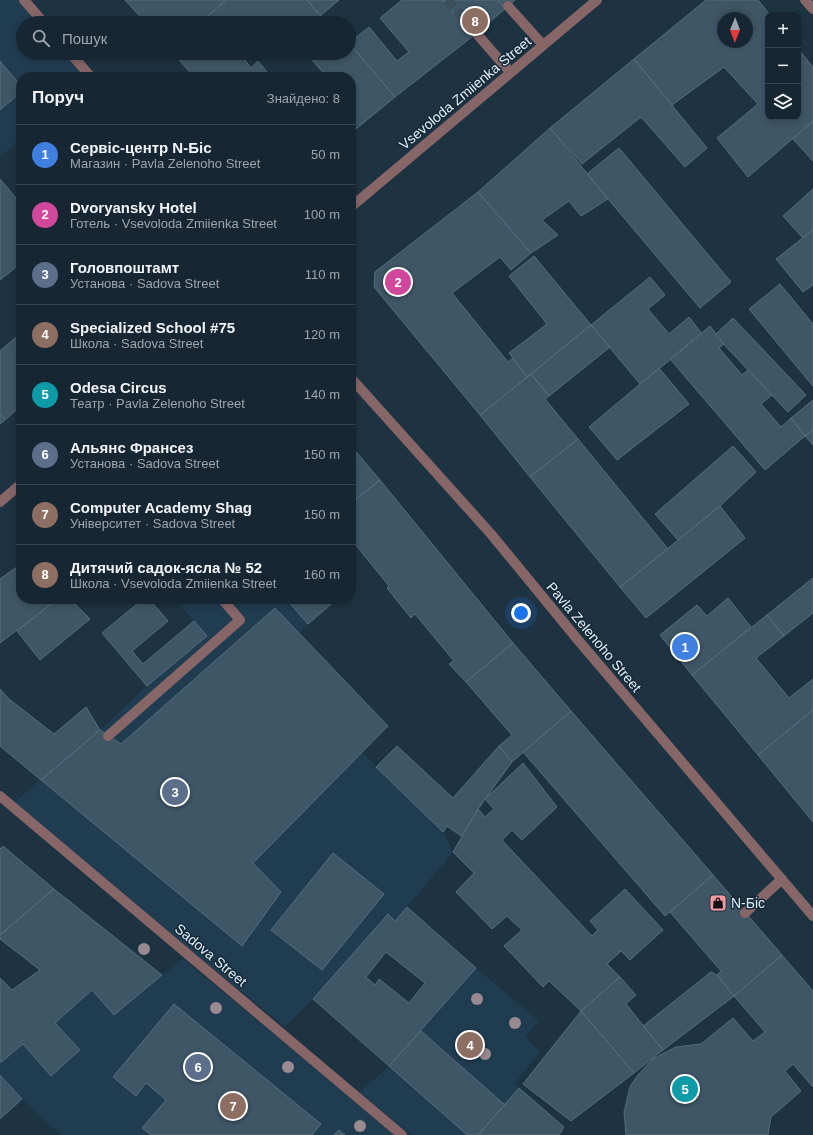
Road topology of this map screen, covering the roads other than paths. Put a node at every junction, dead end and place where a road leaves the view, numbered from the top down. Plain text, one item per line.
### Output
1 (24, 0) edge
2 (597, 0) edge
3 (805, 0) edge
4 (508, 6) dead end
5 (813, 9) edge
6 (38, 16) edge
7 (476, 33) tunnel mouth
8 (543, 45) junction
9 (76, 60) edge
10 (87, 72) edge
11 (510, 72) junction
12 (356, 203) edge
13 (356, 384) edge
14 (16, 488) edge
15 (0, 502) edge
16 (226, 604) edge
17 (108, 736) dead end
18 (0, 796) edge
19 (782, 879) junction
20 (746, 913) dead end
21 (813, 916) edge
22 (402, 1135) edge

1 - 6 street
2 - 8 street, Vsevoloda Zmiienka Street
3 - 5 street
4 - 8 street
7 - 11 street
8 - 11 street, Vsevoloda Zmiienka Street
9 - 10 street
11 - 12 street, Vsevoloda Zmiienka Street
13 - 19 street, Pavla Zelenoho Street
14 - 15 street
16 - 17 street
18 - 22 street, Sadova Street
19 - 20 street
19 - 21 street, Pavla Zelenoho Street

